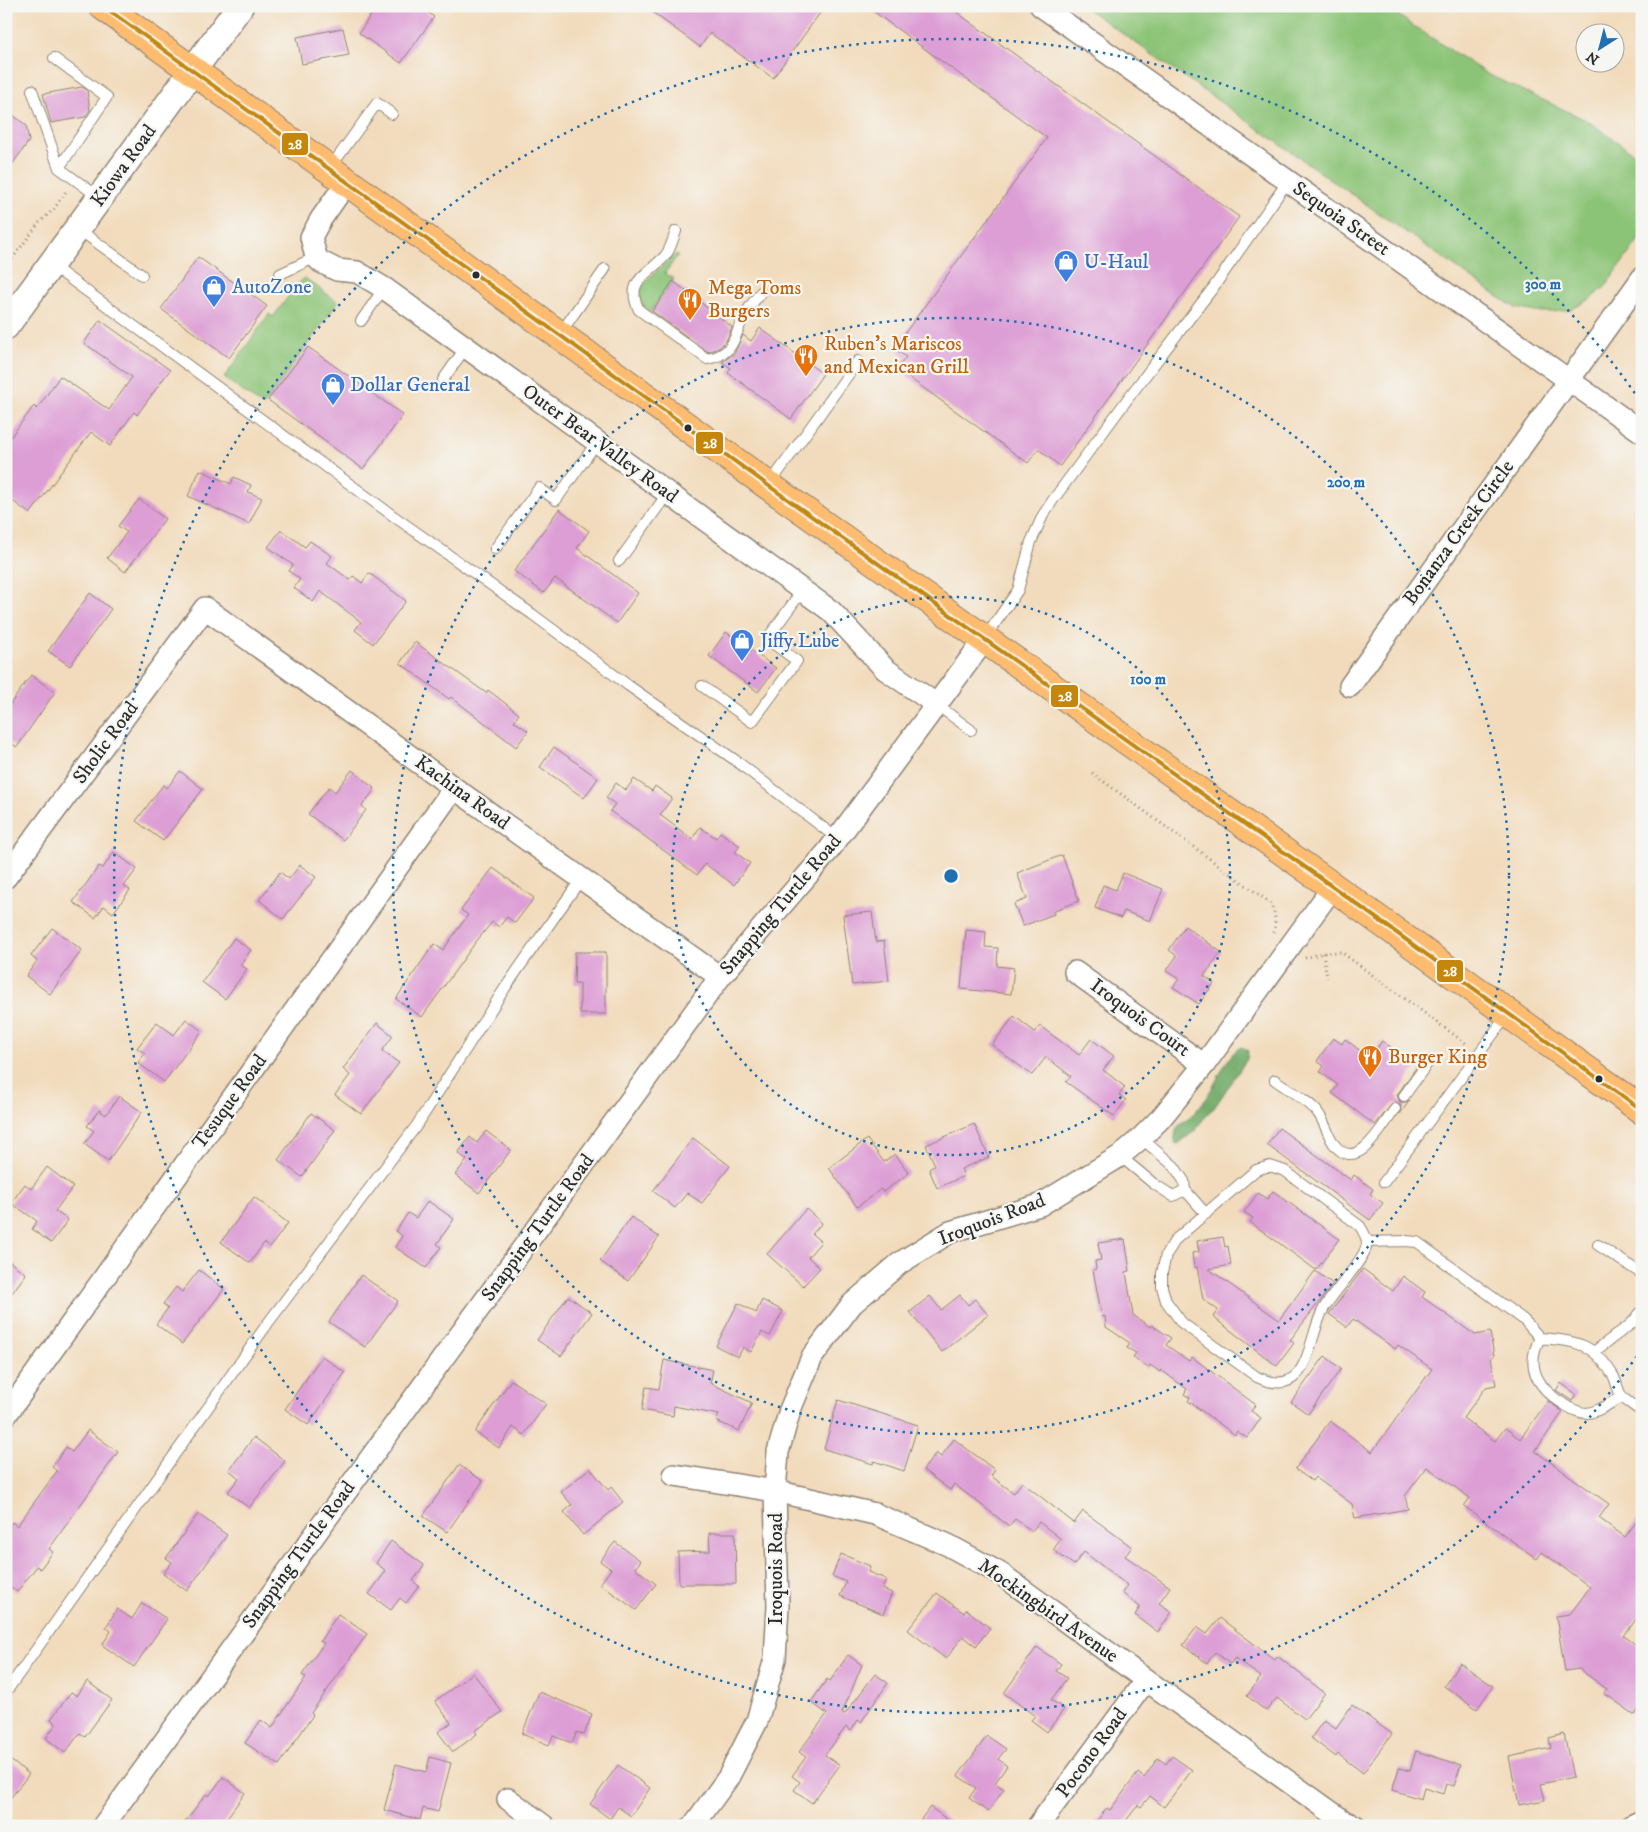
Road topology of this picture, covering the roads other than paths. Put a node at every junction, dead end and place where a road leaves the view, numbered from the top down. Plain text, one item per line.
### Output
1 (103, 6) edge
2 (240, 6) edge
3 (1041, 6) edge
4 (54, 58) dead end
5 (194, 71) junction
6 (32, 90) dead end
7 (392, 114) dead end
8 (59, 168) junction
9 (338, 176) junction
10 (1288, 181) junction
11 (100, 198) junction
12 (77, 229) junction
13 (676, 231) dead end
14 (316, 257) junction
15 (51, 265) junction
16 (605, 269) dead end
17 (280, 274) dead end
18 (142, 275) dead end
19 (1642, 278) edge
20 (384, 288) junction
21 (761, 292) dead end
22 (361, 322) dead end
23 (6, 326) edge
24 (560, 335) junction
25 (466, 348) junction
26 (858, 361) dead end
27 (443, 380) dead end
28 (1568, 380) junction
29 (1642, 432) edge
30 (597, 442) junction
31 (769, 486) junction
32 (668, 493) junction
33 (495, 549) dead end
34 (619, 561) dead end
35 (802, 590) junction
36 (205, 608) joint
37 (985, 639) junction
38 (702, 686) dead end
39 (1350, 686) dead end
40 (937, 705) junction
41 (971, 730) dead end
42 (454, 788) junction
43 (838, 839) junction
44 (6, 877) edge
45 (581, 878) junction
46 (1333, 887) junction
47 (1075, 972) dead end
48 (720, 977) junction
49 (1508, 1013) junction
50 (1429, 1061) dead end
51 (1204, 1065) junction
52 (1275, 1080) dead end
53 (1404, 1096) dead end
54 (1395, 1109) dead end
55 (1642, 1110) edge
56 (1141, 1138) junction
57 (1120, 1156) junction
58 (1384, 1182) dead end
59 (1185, 1190) junction
60 (1206, 1214) junction
61 (1368, 1242) junction
62 (1598, 1244) dead end
63 (1642, 1274) edge
64 (1642, 1311) edge
65 (1540, 1338) junction
66 (1595, 1352) junction
67 (1621, 1396) junction
68 (1642, 1412) edge
69 (6, 1415) edge
70 (674, 1475) dead end
71 (775, 1491) junction
72 (1146, 1680) junction
73 (6, 1692) edge
74 (508, 1799) dead end
75 (1642, 1821) edge
76 (103, 1826) edge
77 (544, 1826) edge
78 (693, 1826) edge
79 (1038, 1826) edge
80 (1355, 1826) edge
81 (1632, 1826) edge

1 - 5 main road
2 - 5 street, Kiowa Road
3 - 10 street, Sequoia Street
4 - 8 lane
5 - 9 main road
5 - 11 street, Kiowa Road
6 - 8 lane
7 - 9 lane
8 - 11 lane
9 - 14 street
9 - 24 main road
10 - 28 street, Sequoia Street
10 - 37 lane
11 - 12 street, Kiowa Road
12 - 15 street, Kiowa Road
12 - 18 lane
13 - 21 lane
14 - 17 lane
14 - 20 street, Outer Bear Valley Road
15 - 23 street, Kiowa Road
15 - 43 lane
16 - 24 lane
19 - 28 street, Bonanza Creek Circle
20 - 22 lane
20 - 25 street, Outer Bear Valley Road
24 - 31 main road
25 - 27 lane
25 - 30 street, Outer Bear Valley Road
26 - 31 lane
28 - 29 street, Sequoia Street
28 - 39 street, Bonanza Creek Circle
30 - 32 street, Outer Bear Valley Road
30 - 33 lane
31 - 37 main road
32 - 34 lane
32 - 35 street, Outer Bear Valley Road
35 - 38 lane
35 - 40 street, Outer Bear Valley Road
36 - 42 street, Kachina Road
36 - 44 street, Sholic Road
37 - 40 street, Snapping Turtle Road
37 - 46 main road
40 - 41 lane
40 - 43 street, Snapping Turtle Road
42 - 45 street, Kachina Road
42 - 69 street, Tesuque Road
43 - 48 street, Snapping Turtle Road
45 - 48 street, Kachina Road
45 - 73 lane
46 - 49 main road
46 - 51 street, Iroquois Road
47 - 51 street, Iroquois Court
48 - 76 street, Snapping Turtle Road
49 - 55 main road
49 - 58 lane
50 - 53 lane
51 - 56 street, Iroquois Road
52 - 54 lane
56 - 57 street, Iroquois Road
56 - 59 lane
57 - 59 lane
57 - 71 street, Iroquois Road
59 - 60 lane
60 - 61 lane
60 - 61 lane
61 - 65 lane
62 - 63 lane
64 - 66 lane
65 - 66 lane
65 - 67 lane
66 - 67 lane
67 - 68 lane
70 - 71 street, Mockingbird Avenue
71 - 72 street, Mockingbird Avenue
71 - 78 street, Iroquois Road
72 - 79 street, Pocono Road
72 - 80 street, Mockingbird Avenue
74 - 77 street
75 - 81 street

